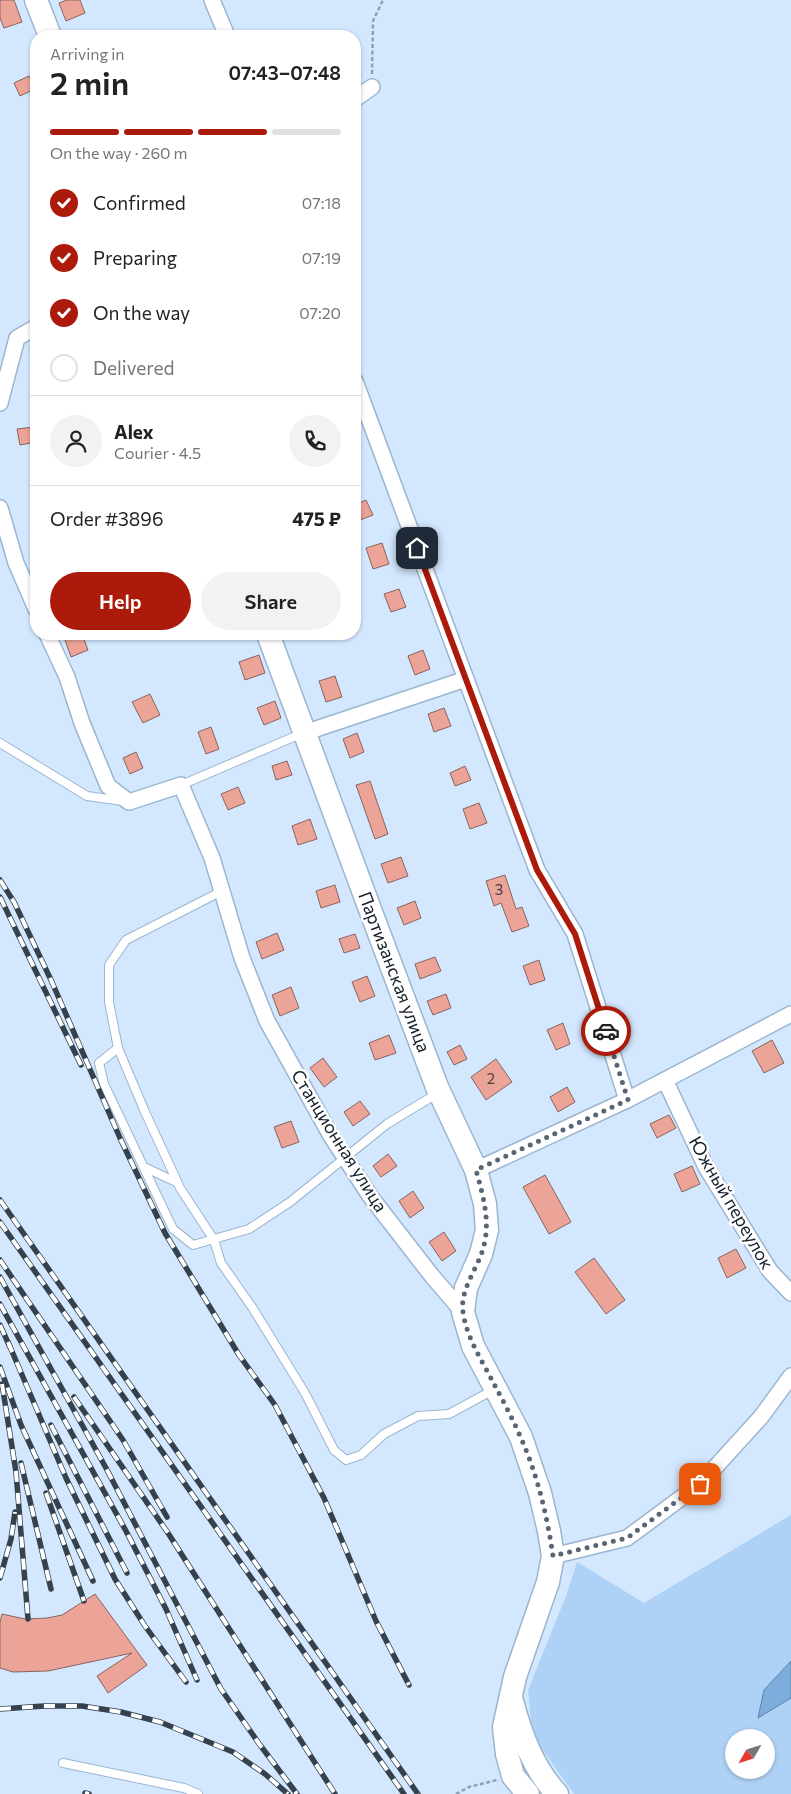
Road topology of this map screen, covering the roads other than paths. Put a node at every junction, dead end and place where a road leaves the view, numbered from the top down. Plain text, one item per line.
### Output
1 (36, 0) edge
2 (212, 0) edge
3 (48, 30) edge
4 (224, 30) edge
5 (372, 88) road end
6 (361, 95) edge
7 (30, 330) edge
8 (361, 396) edge
9 (0, 403) edge
10 (0, 508) edge
11 (30, 595) edge
12 (50, 640) edge
13 (270, 640) edge
14 (466, 679) junction
15 (304, 733) junction
16 (0, 743) edge
17 (180, 786) junction
18 (129, 802) junction
19 (222, 891) junction
20 (791, 1014) edge
21 (118, 1048) junction
22 (665, 1080) junction
23 (440, 1092) junction
24 (628, 1100) junction
25 (345, 1158) junction
26 (144, 1167) junction
27 (476, 1170) junction
28 (176, 1182) junction
29 (214, 1240) junction
30 (791, 1293) edge
31 (463, 1312) junction
32 (791, 1376) edge
33 (496, 1388) junction
34 (553, 1556) junction
35 (511, 1696) junction
36 (63, 1762) dead end
37 (198, 1794) edge
38 (528, 1794) edge
39 (557, 1794) edge

1 - 3 main road
2 - 4 street
5 - 6 street
7 - 9 street
8 - 14 street
10 - 11 street
12 - 18 street
13 - 15 main road, Партизанская улица
14 - 15 street
14 - 24 street
15 - 17 lane
15 - 23 main road, Партизанская улица
16 - 18 lane
17 - 18 street
17 - 19 street, Станционная улица
19 - 21 lane
19 - 25 street, Станционная улица
20 - 22 street
21 - 26 lane
21 - 28 lane
22 - 24 street
22 - 30 street, Южный переулок
23 - 25 lane
23 - 27 main road, Партизанская улица
24 - 27 street
25 - 29 lane
25 - 31 street, Станционная улица
26 - 28 lane
26 - 29 lane
27 - 31 main road, Партизанская улица
28 - 29 lane
29 - 33 lane
31 - 33 main road, Станционная улица
32 - 34 street
33 - 34 main road, Станционная улица
34 - 35 main road, Станционная улица
35 - 38 main road, Станционная улица
35 - 39 main road
36 - 37 lane

